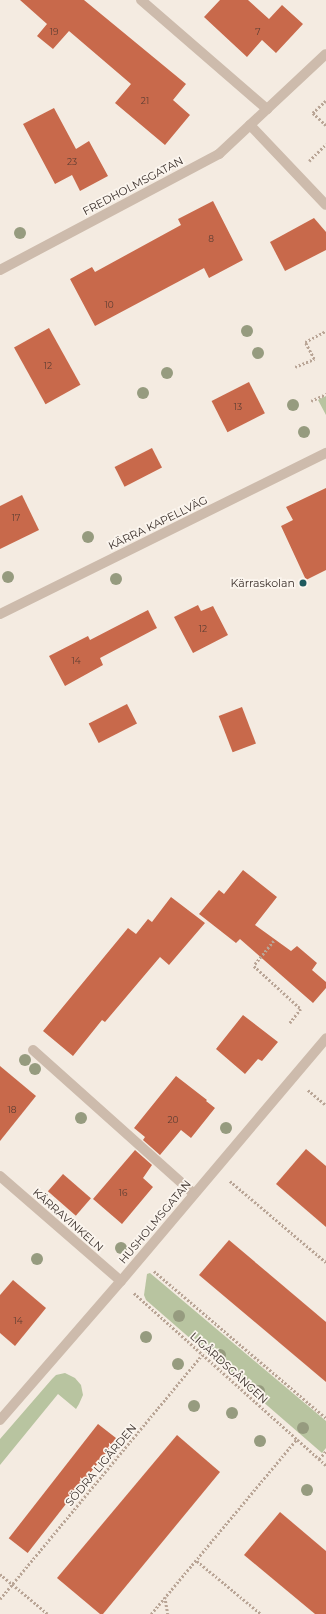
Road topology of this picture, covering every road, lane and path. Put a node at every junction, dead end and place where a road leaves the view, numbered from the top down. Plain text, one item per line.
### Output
1 (141, 0) edge
2 (326, 54) edge
3 (326, 101) edge
4 (267, 109) junction
5 (250, 125) junction
6 (326, 125) edge
7 (326, 205) edge
8 (0, 270) edge
9 (326, 331) edge
10 (295, 368) dead end
11 (326, 394) edge
12 (311, 401) dead end
13 (326, 453) edge
14 (0, 614) edge
15 (274, 941) dead end
16 (290, 1023) dead end
17 (326, 1038) edge
18 (33, 1050) dead end
19 (293, 1077) junction
20 (326, 1105) edge
21 (216, 1169) junction
22 (0, 1176) edge
23 (194, 1194) junction
24 (140, 1259) junction
25 (326, 1262) edge
26 (121, 1281) junction
27 (202, 1355) junction
28 (326, 1418) edge
29 (0, 1420) edge
30 (297, 1439) junction
31 (326, 1451) edge
32 (319, 1459) junction
33 (326, 1465) edge
34 (197, 1561) junction
35 (0, 1574) edge
36 (13, 1584) junction
37 (165, 1597) junction
38 (0, 1599) edge
39 (48, 1614) edge
40 (151, 1614) edge
41 (168, 1614) edge
42 (261, 1614) edge

1 - 4 street
2 - 4 street, FREDHOLMSGATAN
3 - 6 path
4 - 5 street, FREDHOLMSGATAN
5 - 7 street
5 - 8 street, FREDHOLMSGATAN
9 - 10 path
11 - 12 path
13 - 14 street, KÄRRA KAPELLVÄG
15 - 16 path
17 - 19 street, HUSHOLMSGATAN
18 - 23 street
19 - 20 path
19 - 21 street, HUSHOLMSGATAN
21 - 23 street, HUSHOLMSGATAN
21 - 25 path
22 - 26 street, KÄRRAVINKELN
23 - 24 street, HUSHOLMSGATAN
24 - 26 street, HUSHOLMSGATAN
24 - 28 path
26 - 27 path, LIGÅRDSGÅNGEN
26 - 29 street, HUSHOLMSGATAN
27 - 30 path, LIGÅRDSGÅNGEN
27 - 36 path, SÖDRA LIGÅRDEN
30 - 32 path, LIGÅRDSGÅNGEN
30 - 34 path
31 - 32 path
32 - 33 path, LIGÅRDSGÅNGEN
34 - 37 path
34 - 42 path
35 - 36 path
36 - 38 path, SÖDRA LIGÅRDEN
36 - 39 path
37 - 40 path
37 - 41 path

